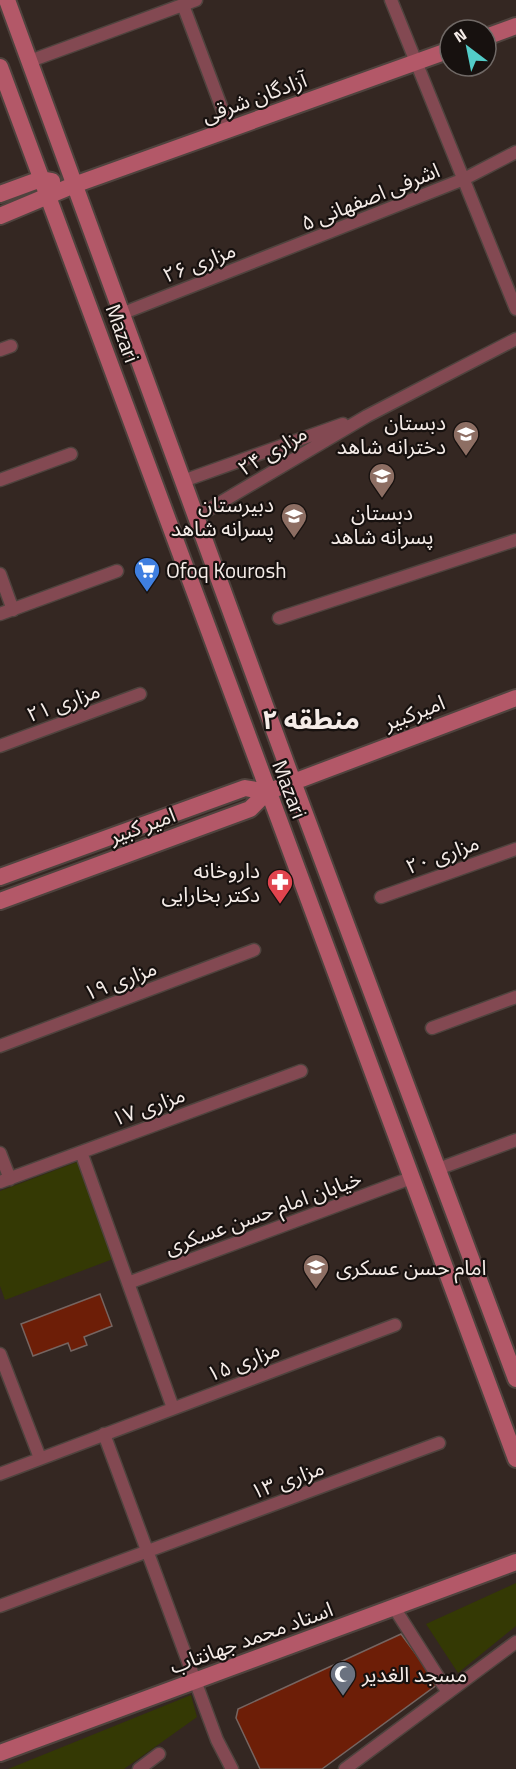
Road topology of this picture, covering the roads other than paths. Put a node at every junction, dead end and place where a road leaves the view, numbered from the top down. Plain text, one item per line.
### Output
1 (7, 0) edge
2 (196, 0) edge
3 (391, 0) edge
4 (183, 5) junction
5 (516, 26) edge
6 (498, 33) edge
7 (438, 55) edge
8 (30, 61) junction
9 (416, 63) junction
10 (0, 67) edge
11 (230, 130) junction
12 (516, 152) edge
13 (41, 179) junction
14 (464, 180) junction
15 (74, 185) junction
16 (0, 194) edge
17 (48, 198) junction
18 (0, 216) edge
19 (291, 248) joint
20 (515, 305) edge
21 (121, 314) junction
22 (516, 339) edge
23 (367, 416) junction
24 (71, 454) dead end
25 (0, 480) edge
26 (183, 481) junction
27 (196, 517) junction
28 (516, 540) edge
29 (117, 571) dead end
30 (0, 574) edge
31 (13, 609) junction
32 (0, 615) edge
33 (279, 618) dead end
34 (140, 694) dead end
35 (516, 698) edge
36 (0, 747) edge
37 (293, 782) junction
38 (267, 792) junction
39 (516, 849) edge
40 (0, 877) edge
41 (381, 897) dead end
42 (0, 901) edge
43 (254, 950) dead end
44 (516, 997) edge
45 (432, 1028) dead end
46 (0, 1046) edge
47 (301, 1071) dead end
48 (516, 1140) edge
49 (81, 1152) junction
50 (0, 1153) edge
51 (438, 1169) junction
52 (411, 1178) junction
53 (5, 1180) edge
54 (128, 1283) junction
55 (490, 1312) junction
56 (464, 1322) junction
57 (395, 1325) dead end
58 (0, 1354) edge
59 (516, 1378) edge
60 (173, 1408) junction
61 (104, 1434) junction
62 (440, 1443) dead end
63 (40, 1458) junction
64 (516, 1459) edge
65 (0, 1474) edge
66 (148, 1551) junction
67 (516, 1562) edge
68 (0, 1606) edge
69 (395, 1609) junction
70 (516, 1642) edge
71 (196, 1681) junction
72 (447, 1691) junction
73 (0, 1754) edge
74 (159, 1754) dead end
75 (138, 1769) edge
76 (232, 1769) edge
77 (345, 1769) edge

1 - 8 main road, Mazari
2 - 4 street
3 - 9 street
4 - 8 street
4 - 11 street
5 - 6 main road
7 - 9 main road, آزادگان شرقی
8 - 15 main road, Mazari
9 - 11 main road, آزادگان شرقی
9 - 14 street
10 - 13 main road, Mazari
11 - 15 main road, آزادگان شرقی
12 - 14 street, اشرفی اصفهانی ۵
13 - 15 main road, آزادگان شرقی
13 - 16 main road
13 - 17 main road, Mazari
14 - 19 street, اشرفی اصفهانی ۵
14 - 20 street
15 - 17 main road, آزادگان شرقی
15 - 21 main road, Mazari
17 - 18 main road, آزادگان شرقی
17 - 38 main road, Mazari
19 - 21 street, مزاری ۲۶
21 - 26 main road, Mazari
22 - 23 street
23 - 26 street
23 - 27 street, مزاری ۲۴
24 - 25 street
26 - 27 main road, Mazari
27 - 37 main road, Mazari
28 - 33 street
29 - 31 street
30 - 31 street
31 - 32 street
34 - 36 street, مزاری ۲۱
35 - 37 main road, امیرکبیر
37 - 38 main road, امیر کبیر
37 - 51 main road, Mazari
38 - 40 main road
38 - 42 main road, امیر کبیر
38 - 52 main road, Mazari
39 - 41 street, مزاری ۲۰
43 - 46 street, مزاری ۱۹
44 - 45 street
47 - 49 street, مزاری ۱۷
48 - 51 street
49 - 53 street, مزاری ۱۷
49 - 54 street
50 - 53 street
51 - 55 main road, Mazari
52 - 54 street, خیابان امام حسن عسکری
52 - 56 main road, Mazari
54 - 60 street
55 - 56 main road
55 - 59 main road, Mazari
56 - 64 main road, Mazari
57 - 60 street, مزاری ۱۵
58 - 63 street
60 - 61 street, مزاری ۱۵
61 - 63 street, مزاری ۱۵
61 - 66 street
62 - 66 street, مزاری ۱۳
63 - 65 street, مزاری ۱۵
66 - 68 street, مزاری ۱۳
66 - 71 street
67 - 69 main road, استاد محمد جهانتاب
69 - 71 main road, استاد محمد جهانتاب
69 - 72 street
70 - 72 street
71 - 73 main road, استاد محمد جهانتاب
71 - 76 street
72 - 77 street
74 - 75 street

